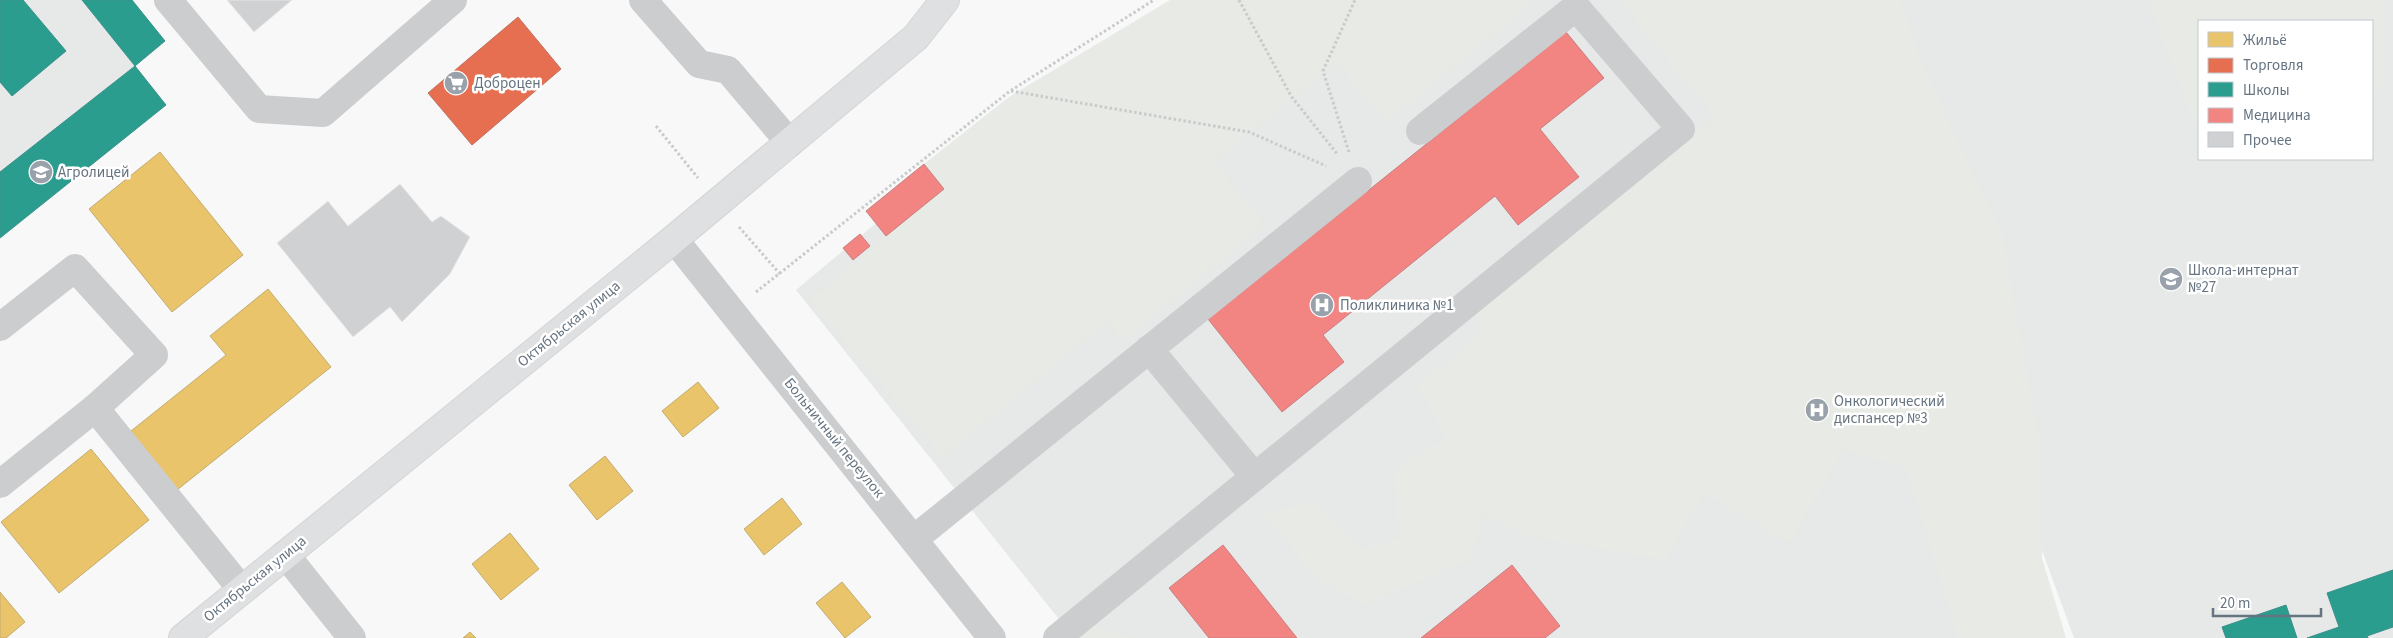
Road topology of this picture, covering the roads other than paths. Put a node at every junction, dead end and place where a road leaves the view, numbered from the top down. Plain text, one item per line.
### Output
1 (168, 0) edge
2 (453, 0) edge
3 (643, 0) edge
4 (945, 0) edge
5 (1420, 131) dead end
6 (790, 143) junction
7 (1358, 181) road end
8 (674, 240) junction
9 (0, 327) edge
10 (1148, 349) junction
11 (95, 408) junction
12 (1254, 476) junction
13 (0, 484) edge
14 (914, 539) junction
15 (285, 554) junction
16 (242, 590) junction
17 (183, 638) edge
18 (352, 638) edge
19 (992, 638) edge
20 (1057, 638) edge

1 - 2 street
3 - 6 street
4 - 6 main road, Октябрьская улица
5 - 12 street
6 - 8 main road, Октябрьская улица
7 - 10 street
8 - 14 street, Больничный переулок
8 - 15 main road, Октябрьская улица
9 - 11 street
10 - 12 street
10 - 14 street
11 - 13 street
11 - 16 street
12 - 20 street
14 - 19 street, Больничный переулок
15 - 16 main road, Октябрьская улица
15 - 18 street
16 - 17 main road, Октябрьская улица

